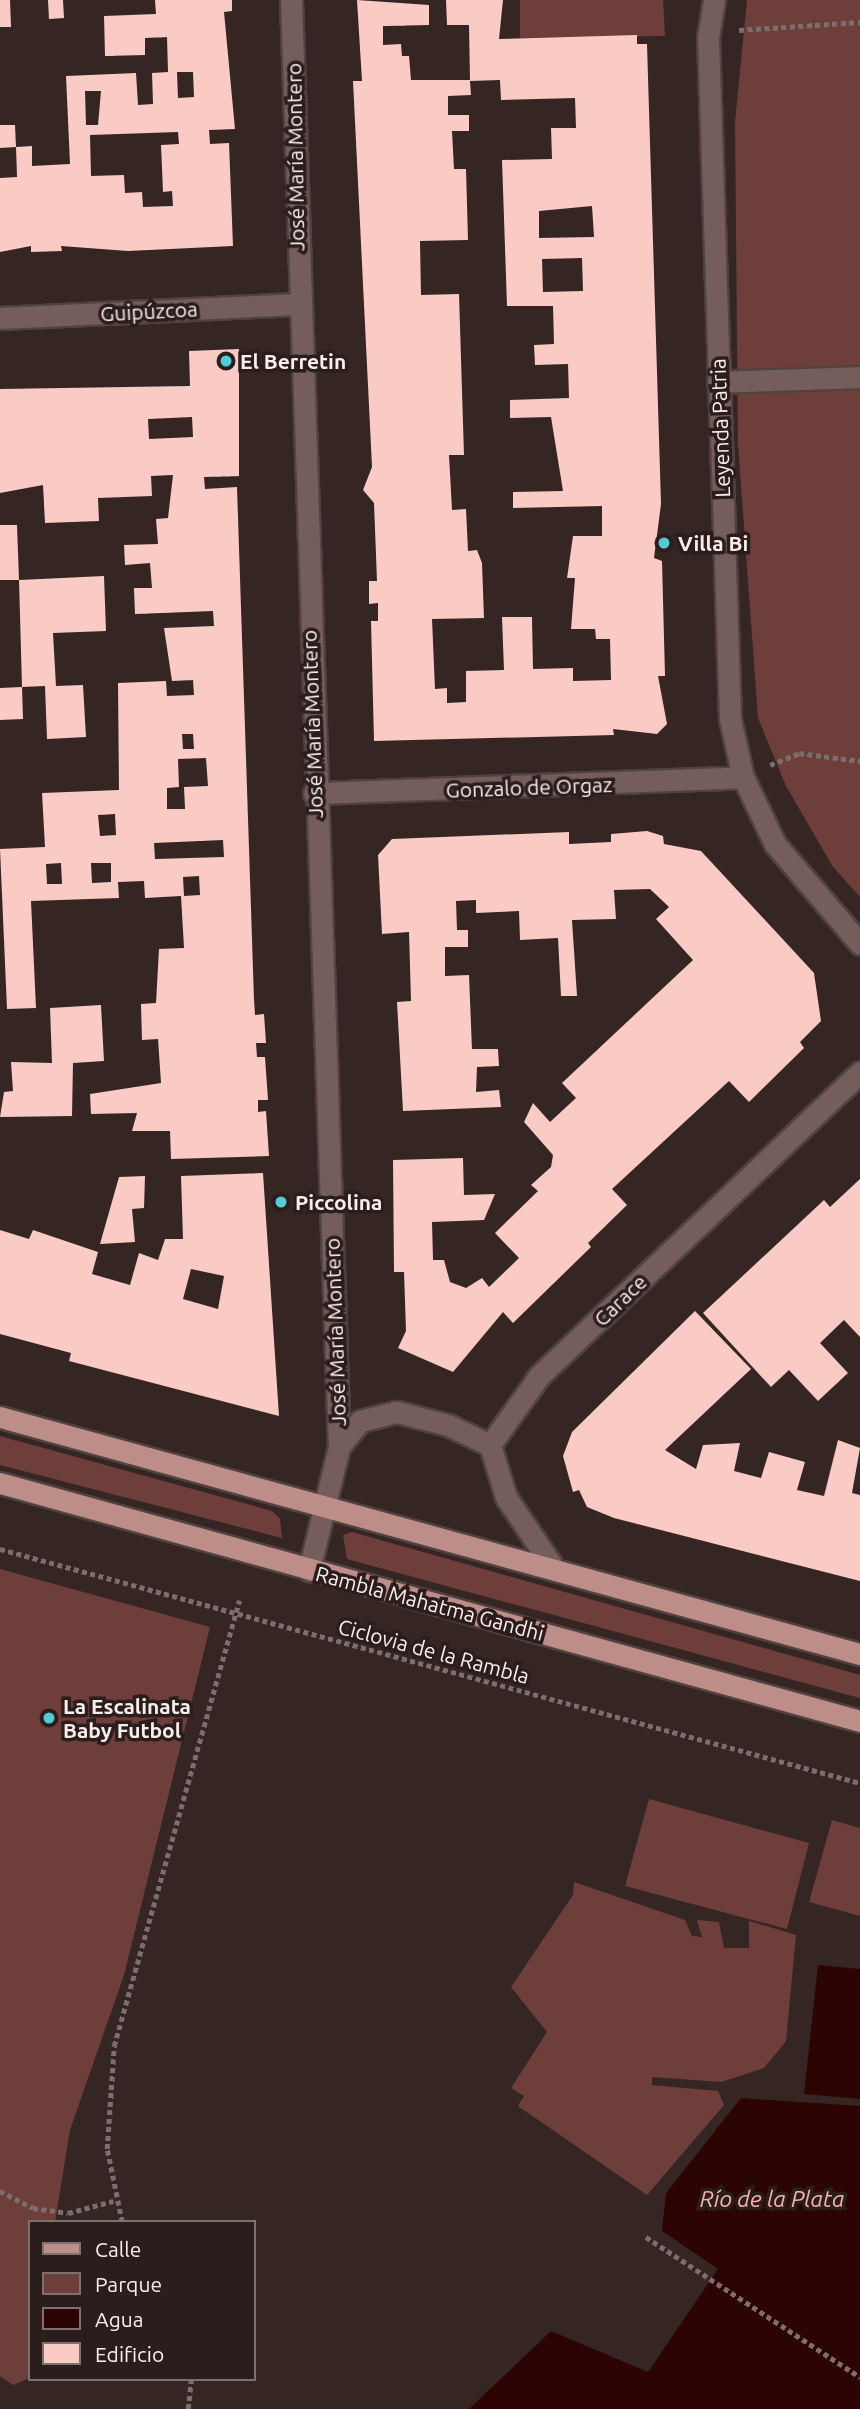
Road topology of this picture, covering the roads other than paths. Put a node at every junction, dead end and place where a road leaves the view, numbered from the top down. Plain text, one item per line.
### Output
1 (291, 0) edge
2 (709, 5) edge
3 (298, 304) junction
4 (0, 318) edge
5 (860, 377) edge
6 (718, 382) junction
7 (743, 777) junction
8 (314, 793) junction
9 (860, 944) edge
10 (860, 1072) edge
11 (0, 1417) edge
12 (490, 1445) junction
13 (339, 1447) junction
14 (0, 1483) edge
15 (324, 1508) junction
16 (551, 1564) junction
17 (309, 1570) junction
18 (860, 1654) edge
19 (860, 1721) edge

1 - 3 street, José María Montero
2 - 6 street, Leyenda Patria
3 - 4 street, Guipúzcoa
3 - 8 street, José María Montero
5 - 6 street
6 - 7 street, Leyenda Patria
7 - 8 street, Gonzalo de Orgaz
7 - 9 street, Leyenda Patria
8 - 13 street, José María Montero
10 - 12 street, Carace
11 - 15 main road
12 - 13 street, José María Montero
12 - 16 street
13 - 15 street, José María Montero
14 - 17 main road, Rambla Mahatma Gandhi
15 - 16 main road
15 - 17 street, José María Montero
16 - 18 main road
17 - 19 main road, Rambla Mahatma Gandhi

